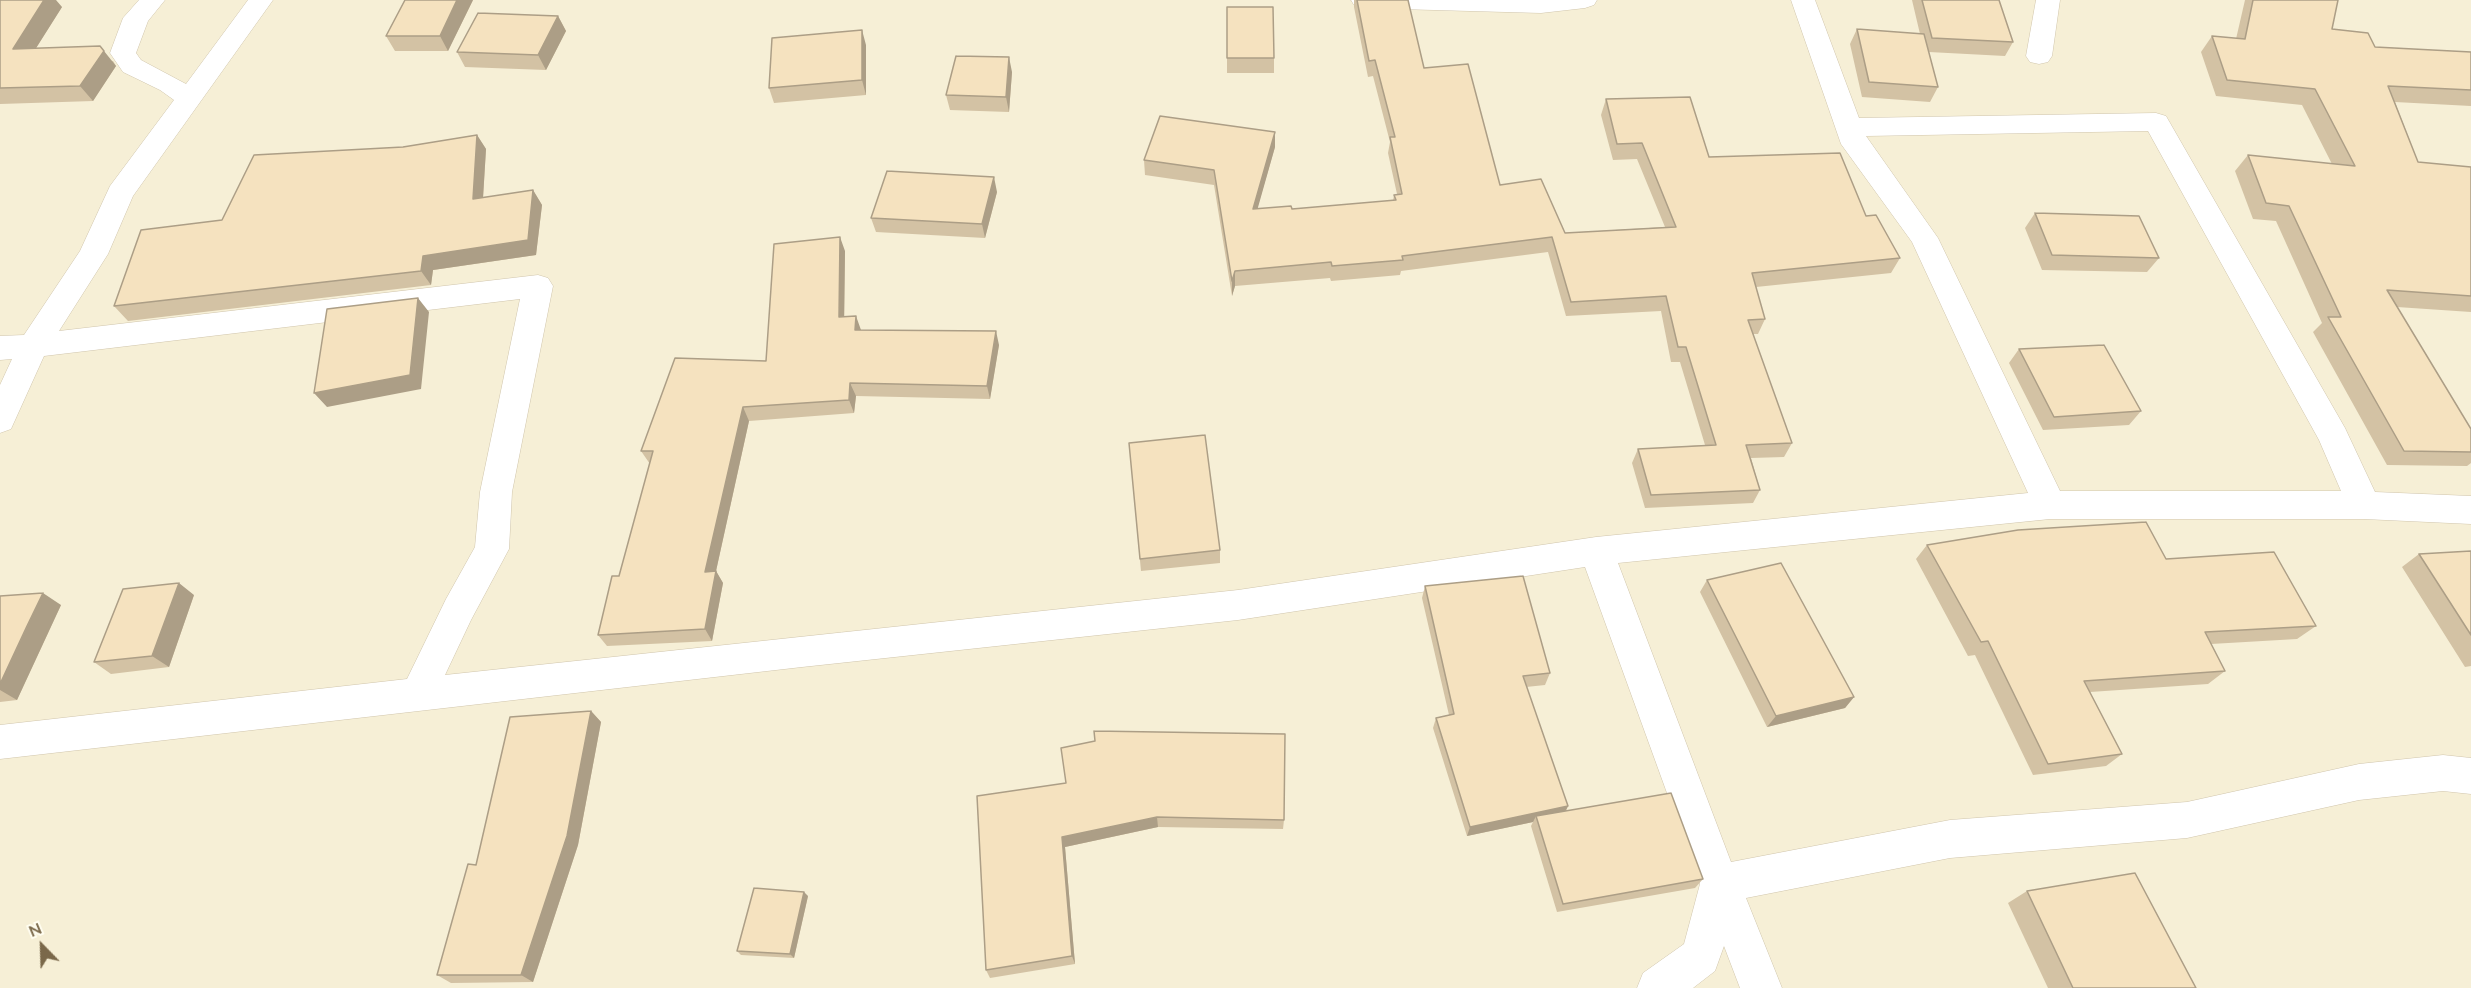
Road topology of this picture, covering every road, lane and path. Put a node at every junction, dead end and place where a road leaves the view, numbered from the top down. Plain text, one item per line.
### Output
1 (153, 0) edge
2 (261, 0) edge
3 (1363, 0) edge
4 (1585, 0) edge
5 (1803, 0) edge
6 (2048, 0) edge
7 (2039, 56) dead end
8 (188, 98) junction
9 (1849, 127) junction
10 (33, 346) junction
11 (0, 348) edge
12 (0, 420) edge
13 (2364, 504) junction
14 (2050, 505) junction
15 (2471, 510) edge
16 (1596, 551) junction
17 (418, 694) junction
18 (0, 742) edge
19 (2471, 776) edge
20 (1720, 884) junction
21 (1658, 988) edge
22 (1761, 988) edge

1 - 8 street
2 - 8 street
3 - 4 street
5 - 9 street
6 - 7 street
8 - 10 street
9 - 13 street
9 - 14 street
10 - 11 street
10 - 12 street
10 - 17 street
13 - 14 street
13 - 15 street
14 - 16 street
16 - 17 street
16 - 20 street
17 - 18 street
19 - 20 street
20 - 21 street
20 - 22 street

